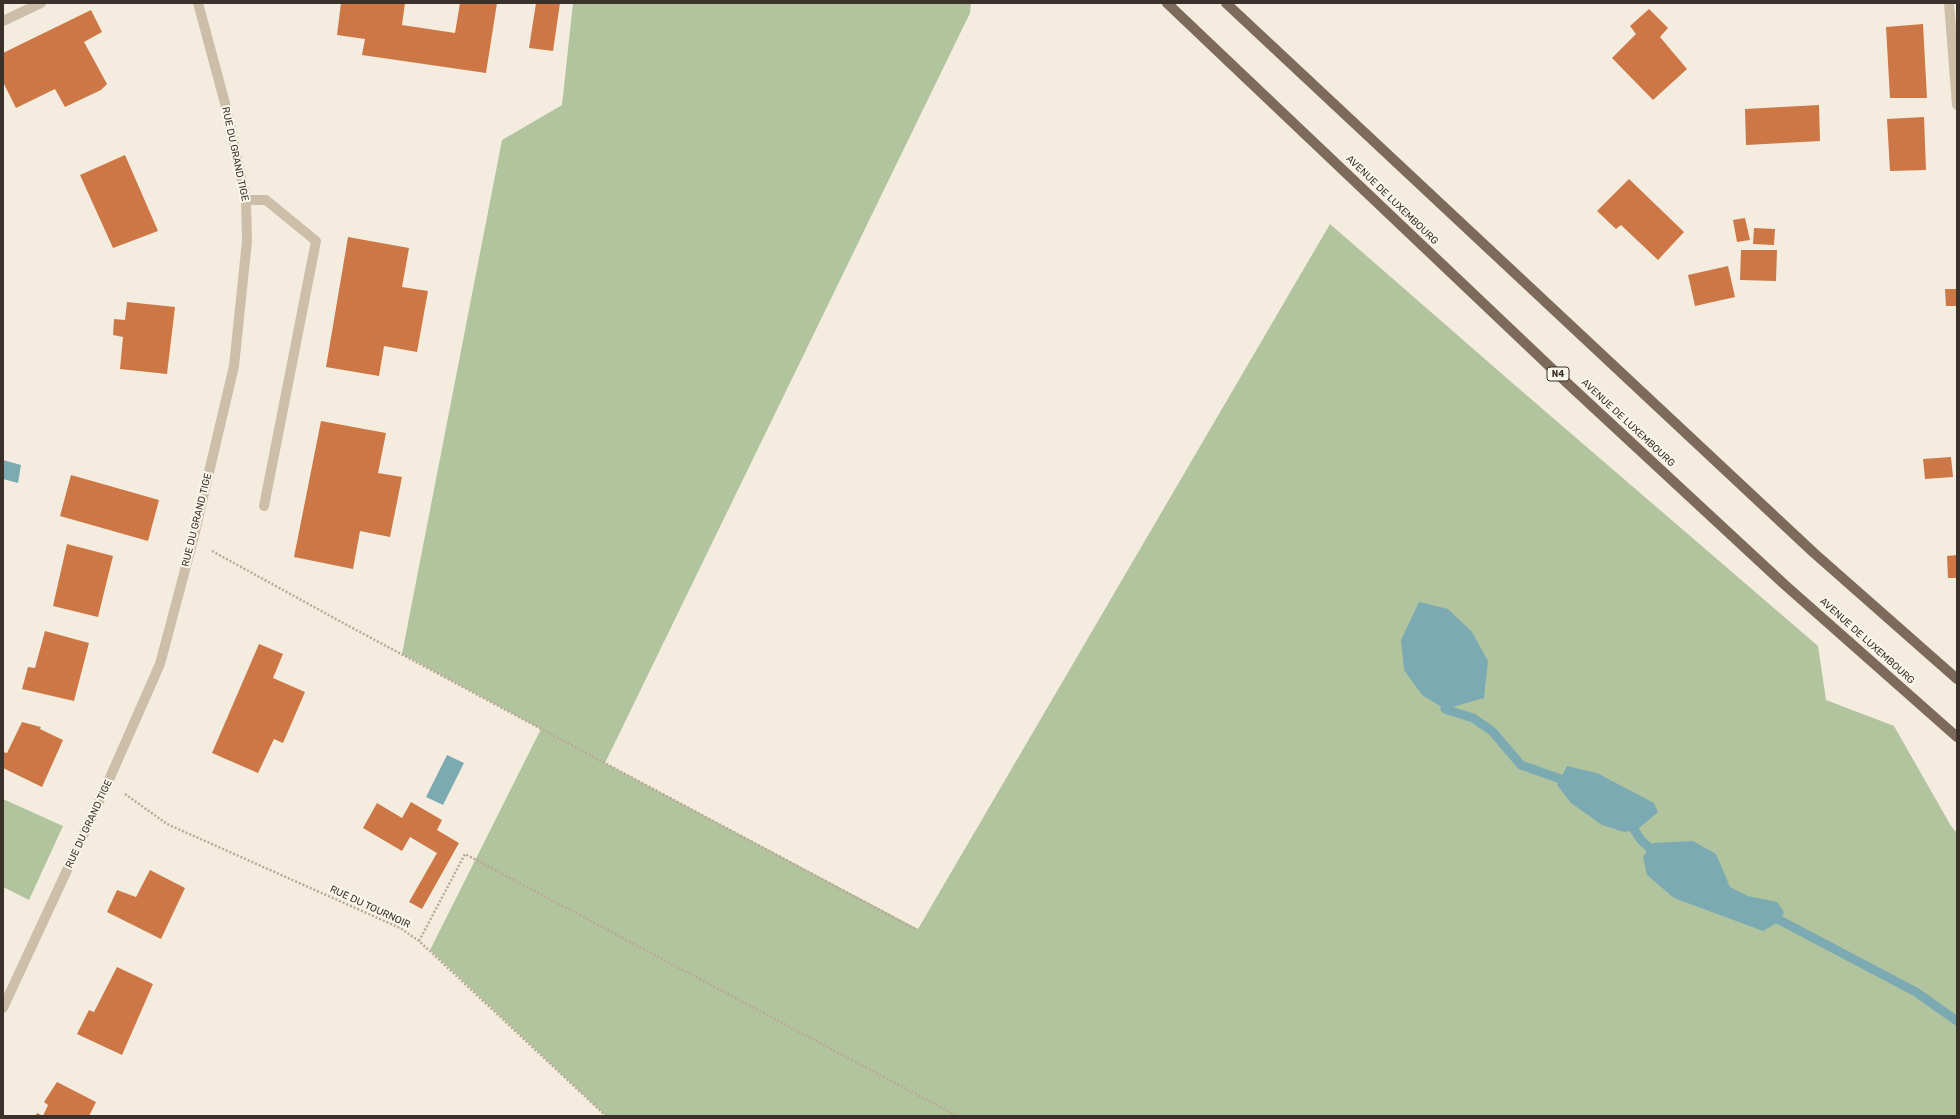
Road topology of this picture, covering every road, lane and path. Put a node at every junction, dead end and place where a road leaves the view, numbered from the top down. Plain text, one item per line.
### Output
1 (41, 3) edge
2 (198, 3) edge
3 (1167, 3) edge
4 (1226, 3) edge
5 (1949, 3) edge
6 (3, 21) edge
7 (1957, 105) edge
8 (246, 200) junction
9 (264, 506) dead end
10 (193, 540) junction
11 (1957, 679) edge
12 (1957, 737) edge
13 (108, 782) junction
14 (918, 930) dead end
15 (419, 941) junction
16 (3, 1008) edge
17 (606, 1116) edge
18 (957, 1116) edge

1 - 6 street
2 - 8 street, RUE DU GRAND TIGE
3 - 12 main road, AVENUE DE LUXEMBOURG / N4
4 - 11 main road
5 - 7 street
8 - 9 street
8 - 10 street, RUE DU GRAND TIGE
10 - 13 street, RUE DU GRAND TIGE
10 - 14 path
13 - 15 path, RUE DU TOURNOIR
13 - 16 street, RUE DU GRAND TIGE
15 - 17 path, RUE DU TOURNOIR
15 - 18 path

